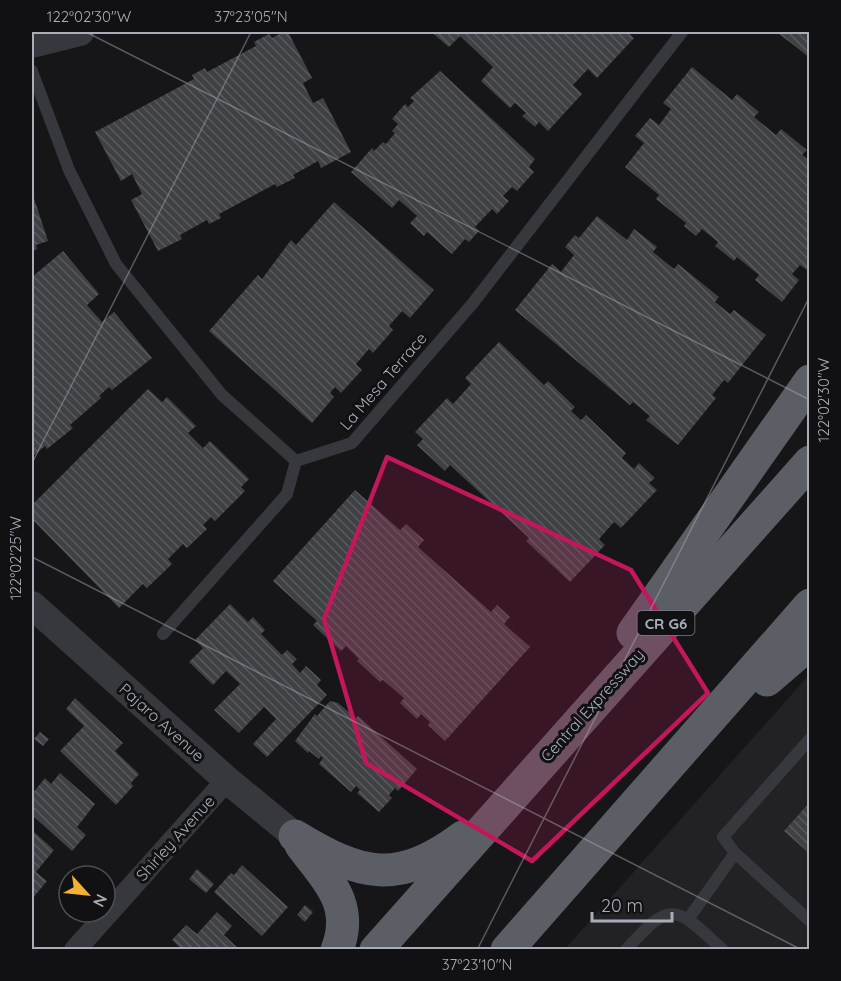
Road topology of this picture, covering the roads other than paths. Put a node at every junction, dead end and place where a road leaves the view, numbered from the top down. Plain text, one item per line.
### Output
1 (80, 32) edge
2 (682, 32) edge
3 (32, 44) edge
4 (32, 71) edge
5 (810, 381) edge
6 (296, 461) junction
7 (810, 462) edge
8 (32, 605) edge
9 (810, 605) edge
10 (164, 634) dead end
11 (810, 643) edge
12 (810, 740) edge
13 (544, 758) junction
14 (227, 780) junction
15 (501, 809) junction
16 (295, 836) junction
17 (735, 853) junction
18 (579, 868) junction
19 (689, 918) junction
20 (810, 921) edge
21 (75, 950) edge
22 (337, 950) edge
23 (376, 950) edge
24 (507, 950) edge
25 (626, 950) edge
26 (723, 950) edge

1 - 3 street
2 - 6 lane, La Mesa Terrace
4 - 6 lane
5 - 13 highway
6 - 10 lane
7 - 13 highway, Central Expressway / CR G6
8 - 14 street, Pajaro Avenue
9 - 18 highway
11 - 18 highway
12 - 17 lane
13 - 15 highway, Central Expressway / CR G6
14 - 16 street, Pajaro Avenue
14 - 21 street, Shirley Avenue
15 - 16 highway
15 - 23 highway, Central Expressway / CR G6
16 - 22 highway
17 - 19 lane
17 - 20 lane
18 - 24 highway
19 - 25 lane
19 - 26 lane

